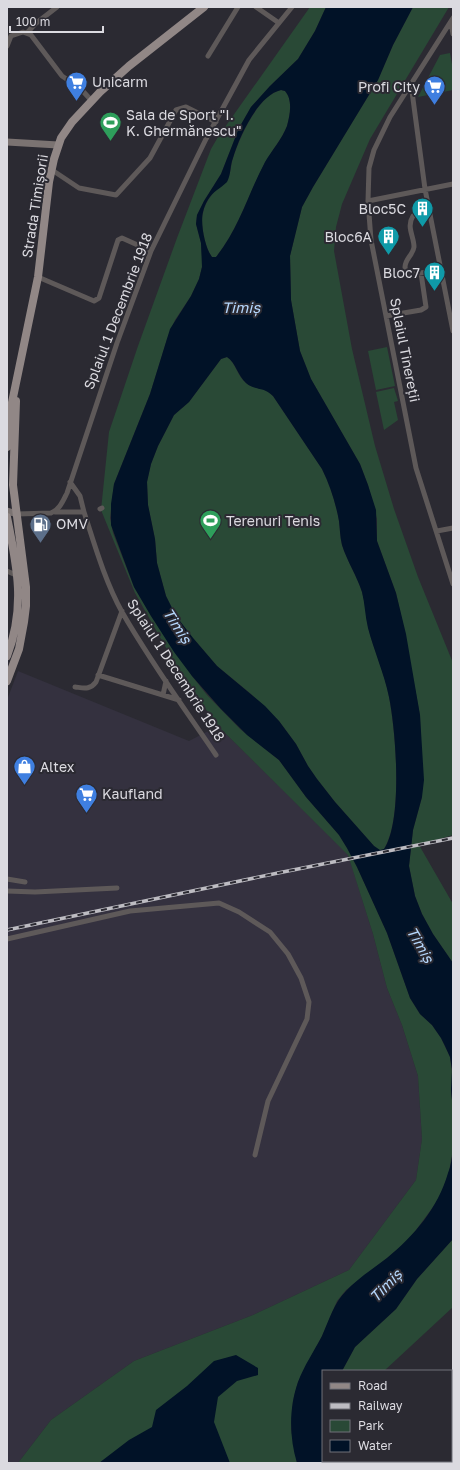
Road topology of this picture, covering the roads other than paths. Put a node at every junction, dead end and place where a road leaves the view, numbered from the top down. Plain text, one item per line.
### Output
1 (57, 7) edge
2 (204, 7) edge
3 (238, 7) edge
4 (256, 7) edge
5 (292, 7) edge
6 (452, 20) edge
7 (279, 23) junction
8 (27, 33) junction
9 (453, 34) edge
10 (9, 35) edge
11 (7, 46) edge
12 (208, 56) dead end
13 (411, 84) junction
14 (91, 100) junction
15 (216, 122) junction
16 (7, 142) edge
17 (58, 145) junction
18 (52, 170) junction
19 (453, 184) edge
20 (425, 189) junction
21 (368, 201) junction
22 (429, 212) junction
23 (151, 251) junction
24 (440, 270) junction
25 (421, 273) junction
26 (38, 277) junction
27 (386, 316) junction
28 (453, 331) edge
29 (17, 374) junction
30 (8, 412) edge
31 (7, 446) edge
32 (70, 482) junction
33 (7, 511) edge
34 (55, 512) junction
35 (84, 512) junction
36 (17, 514) junction
37 (7, 517) edge
38 (453, 528) edge
39 (437, 531) junction
40 (7, 571) edge
41 (18, 576) junction
42 (453, 584) edge
43 (122, 611) junction
44 (7, 656) edge
45 (98, 675) junction
46 (7, 681) edge
47 (166, 681) junction
48 (75, 687) dead end
49 (163, 695) junction
50 (179, 700) junction
51 (216, 755) dead end
52 (7, 879) edge
53 (26, 882) dead end
54 (117, 888) dead end
55 (7, 891) edge
56 (7, 939) edge
57 (255, 1155) dead end

1 - 8 street
2 - 14 main road, Strada Timișorii
3 - 12 street
4 - 7 street
5 - 7 street, Splaiul 1 Decembrie 1918
6 - 9 street
6 - 13 street, Splaiul Tinereții
7 - 15 street, Splaiul 1 Decembrie 1918
8 - 10 street
8 - 14 street
10 - 11 street
13 - 20 street
13 - 21 street, Splaiul Tinereții
14 - 17 main road, Strada Timișorii
15 - 18 street
15 - 23 street, Splaiul 1 Decembrie 1918
16 - 17 main road
17 - 18 main road, Strada Timișorii
18 - 26 main road, Strada Timișorii
19 - 20 street
20 - 21 street
20 - 22 street
21 - 27 street, Splaiul Tinereții
22 - 24 street
22 - 25 street
23 - 26 street
23 - 32 street, Splaiul 1 Decembrie 1918
24 - 25 street
24 - 28 street
25 - 27 street
26 - 29 main road, Strada Timișorii
27 - 39 street, Splaiul Tinereții
29 - 30 main road, Strada Timișorii
29 - 36 main road, Strada Timișorii
30 - 31 main road, Strada Timișorii
32 - 34 street, Splaiul 1 Decembrie 1918
32 - 35 street, Splaiul 1 Decembrie 1918
33 - 36 main road
34 - 35 street
34 - 36 street
35 - 43 street, Splaiul 1 Decembrie 1918
36 - 46 main road, Strada Timișorii
37 - 41 main road
38 - 39 street
39 - 42 street, Splaiul Tinereții
40 - 41 street
41 - 44 main road
43 - 45 street
43 - 47 street, Splaiul 1 Decembrie 1918
45 - 48 street
45 - 49 street
47 - 49 street
47 - 50 street, Splaiul 1 Decembrie 1918
49 - 50 street
50 - 51 street, Splaiul 1 Decembrie 1918
52 - 53 street
54 - 55 street
56 - 57 street

